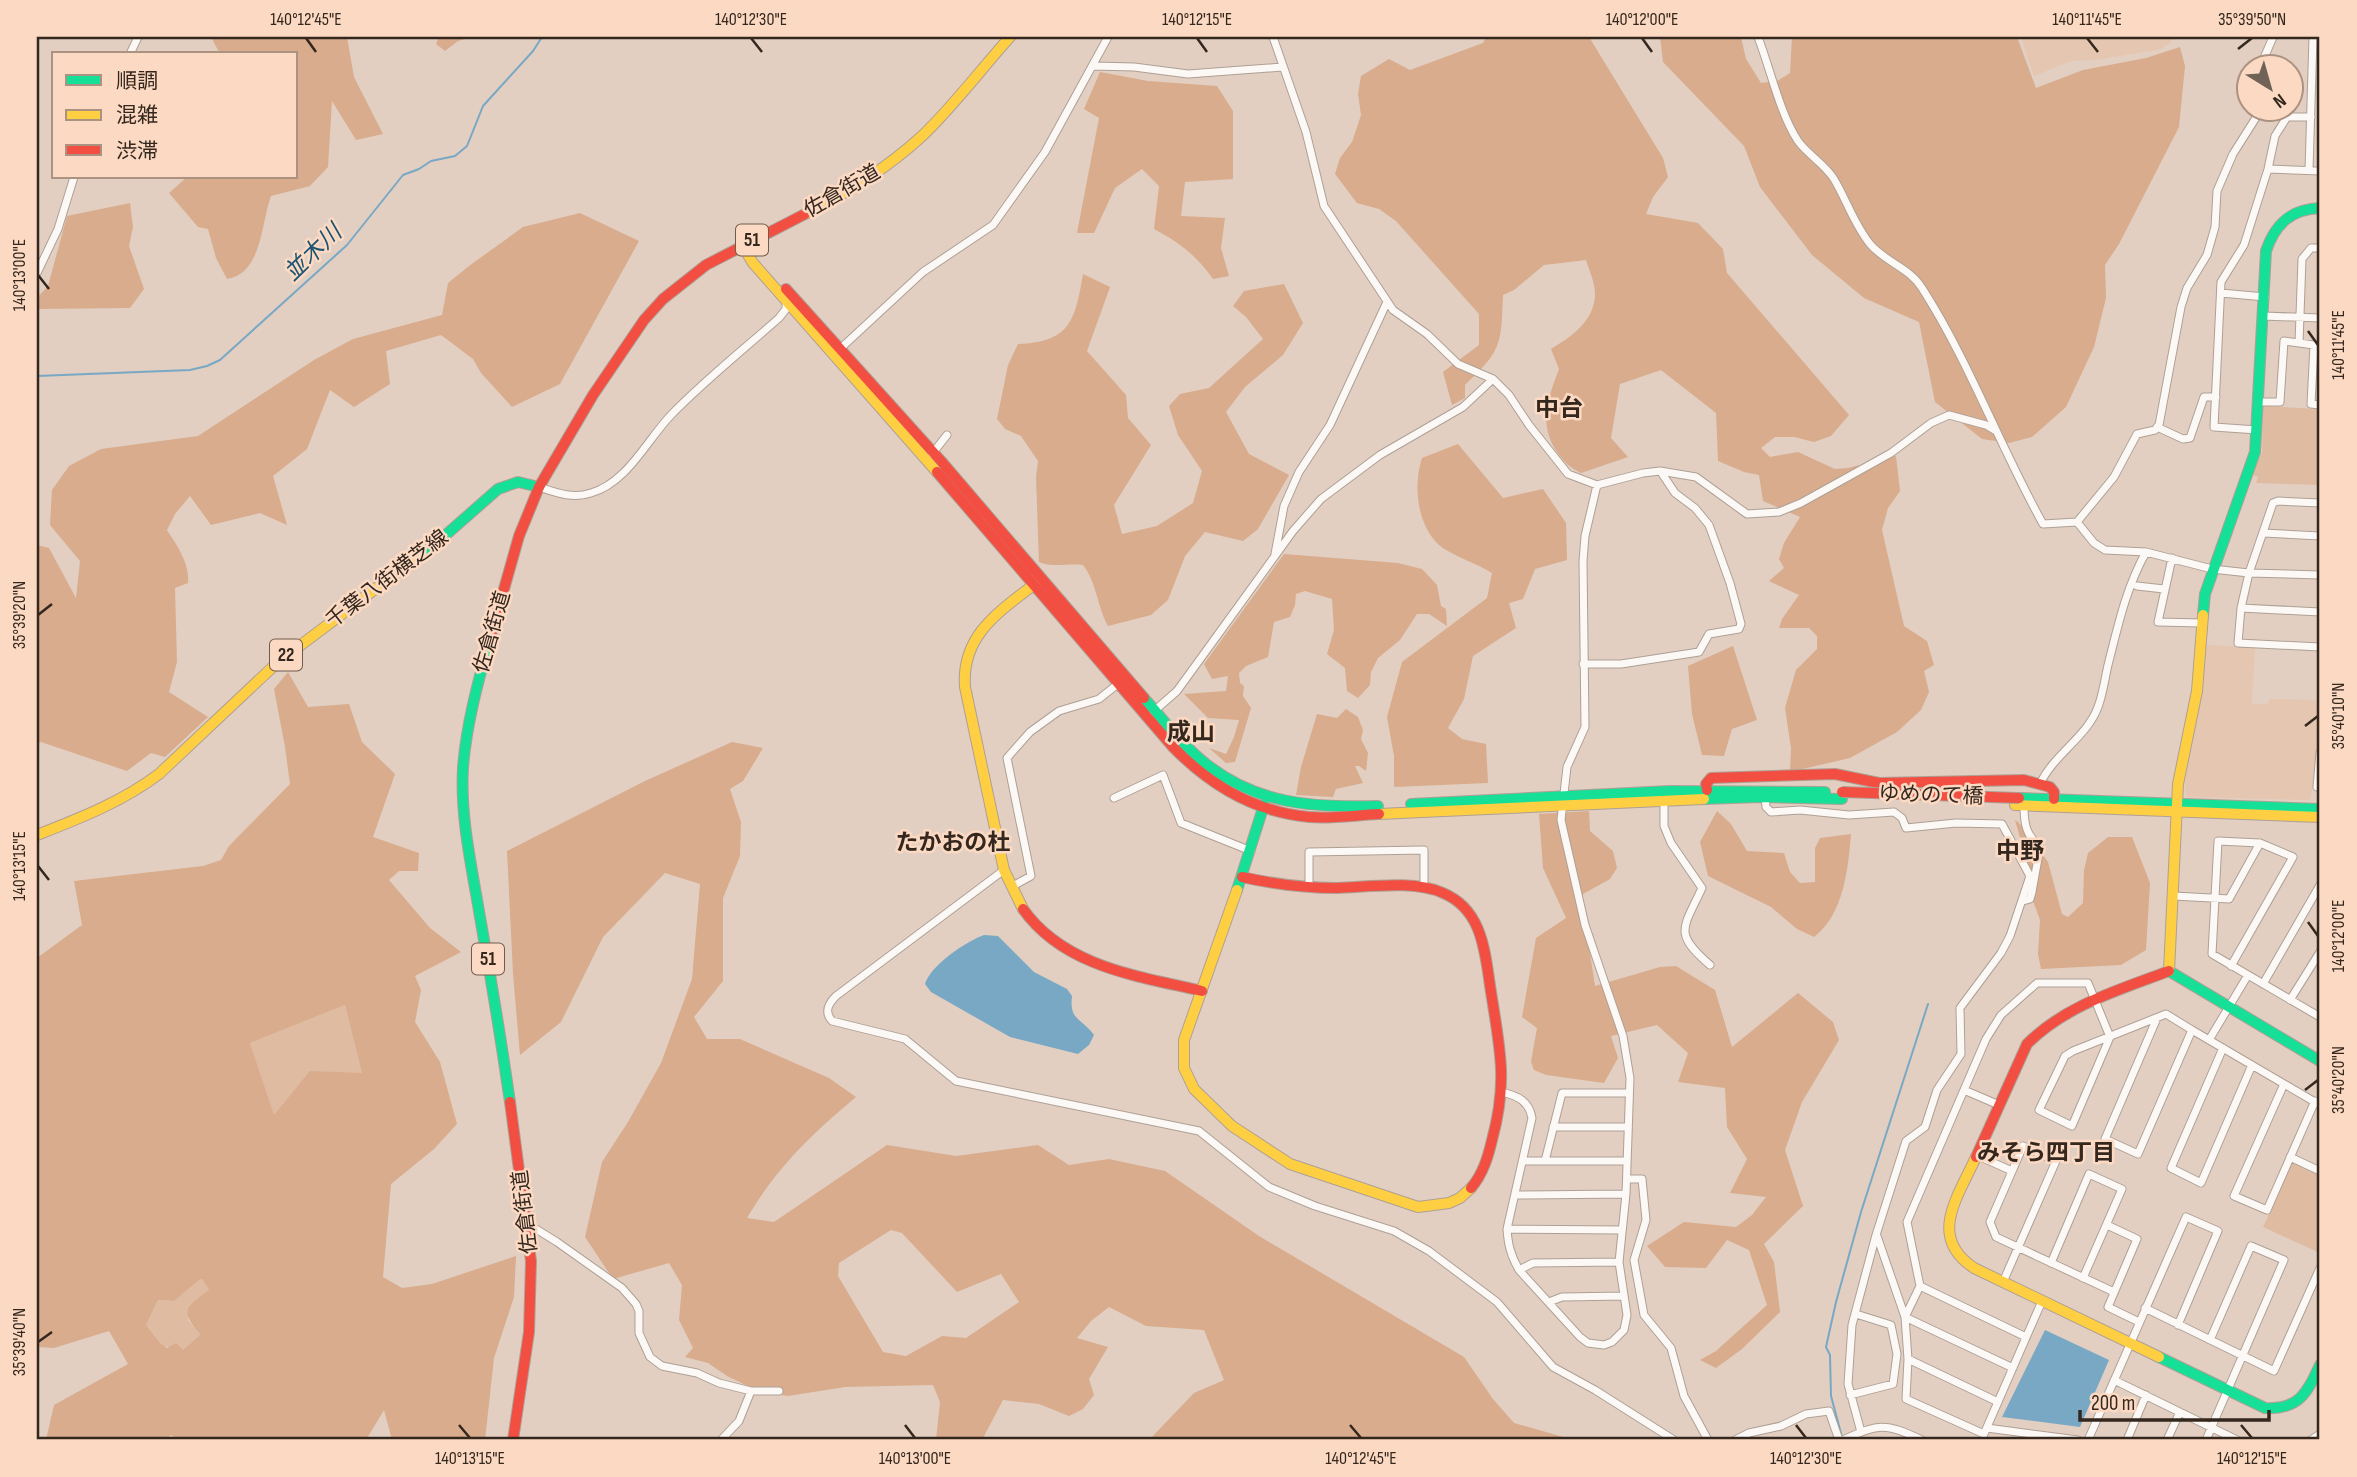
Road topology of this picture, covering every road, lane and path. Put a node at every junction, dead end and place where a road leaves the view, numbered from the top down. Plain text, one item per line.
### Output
1 (1010, 37) edge
2 (1108, 37) edge
3 (1273, 37) edge
4 (1758, 37) edge
5 (2313, 37) edge
6 (2317, 49) edge
7 (1094, 66) junction
8 (1282, 67) junction
9 (2311, 117) junction
10 (2253, 122) edge
11 (2269, 169) junction
12 (2309, 170) junction
13 (2320, 171) edge
14 (74, 178) edge
15 (2320, 208) edge
16 (742, 245) junction
17 (2320, 248) edge
18 (37, 273) edge
19 (2221, 293) junction
20 (2265, 297) junction
21 (786, 301) junction
22 (1387, 302) junction
23 (2263, 316) junction
24 (779, 317) junction
25 (800, 317) junction
26 (2300, 317) junction
27 (2320, 318) edge
28 (2299, 343) junction
29 (841, 348) junction
30 (844, 367) junction
31 (1493, 379) junction
32 (2216, 397) junction
33 (2259, 402) junction
34 (2320, 405) edge
35 (2157, 427) junction
36 (2257, 430) junction
37 (1996, 431) junction
38 (947, 435) dead end
39 (933, 452) junction
40 (934, 469) junction
41 (1660, 471) junction
42 (1597, 485) junction
43 (539, 487) junction
44 (2320, 503) edge
45 (2077, 522) junction
46 (2264, 533) junction
47 (2320, 536) edge
48 (2146, 552) junction
49 (1275, 558) junction
50 (2172, 558) junction
51 (2212, 569) junction
52 (2249, 573) junction
53 (2320, 575) edge
54 (1038, 581) junction
55 (2137, 586) dead end
56 (2164, 589) junction
57 (2241, 608) junction
58 (2320, 612) edge
59 (2202, 623) junction
60 (2320, 647) edge
61 (1583, 664) junction
62 (1119, 683) junction
63 (1154, 710) junction
64 (1154, 724) junction
65 (2320, 753) edge
66 (1894, 782) junction
67 (2040, 784) junction
68 (2320, 787) edge
69 (1706, 790) junction
70 (1842, 796) junction
71 (1765, 797) junction
72 (1114, 798) dead end
73 (2053, 799) junction
74 (1664, 800) junction
75 (1562, 801) junction
76 (2019, 803) junction
77 (1265, 804) junction
78 (2177, 808) junction
79 (2320, 809) edge
80 (1894, 812) junction
81 (2320, 817) edge
82 (37, 835) edge
83 (2260, 843) junction
84 (1251, 851) junction
85 (1004, 870) junction
86 (1242, 877) junction
87 (2320, 885) edge
88 (1011, 887) junction
89 (1309, 887) junction
90 (1424, 887) junction
91 (2174, 896) junction
92 (2215, 898) junction
93 (2023, 901) junction
94 (2320, 952) edge
95 (1710, 965) dead end
96 (2231, 965) junction
97 (2169, 971) junction
98 (2248, 975) junction
99 (2263, 984) junction
100 (1202, 991) junction
101 (2290, 1000) junction
102 (2095, 1001) junction
103 (2230, 1007) junction
104 (2157, 1017) junction
105 (2320, 1017) edge
106 (2192, 1030) junction
107 (2110, 1037) junction
108 (2209, 1040) junction
109 (2223, 1048) junction
110 (2320, 1061) edge
111 (2252, 1065) junction
112 (2284, 1084) junction
113 (1964, 1090) junction
114 (1502, 1092) junction
115 (1629, 1093) junction
116 (2318, 1103) edge
117 (1999, 1105) junction
118 (1553, 1127) junction
119 (1628, 1127) junction
120 (1976, 1155) junction
121 (2290, 1157) junction
122 (1524, 1161) junction
123 (1545, 1161) junction
124 (1628, 1161) junction
125 (2012, 1171) junction
126 (2320, 1171) edge
127 (1627, 1179) junction
128 (1516, 1195) junction
129 (1626, 1195) junction
130 (528, 1224) junction
131 (2106, 1225) junction
132 (1507, 1229) junction
133 (1622, 1230) junction
134 (1876, 1235) junction
135 (2018, 1247) junction
136 (1619, 1262) junction
137 (2052, 1263) junction
138 (2320, 1268) edge
139 (1519, 1270) junction
140 (2083, 1278) junction
141 (2003, 1282) junction
142 (1920, 1286) junction
143 (2114, 1292) junction
144 (1624, 1296) junction
145 (2042, 1301) junction
146 (1549, 1302) junction
147 (2145, 1308) junction
148 (1856, 1314) junction
149 (1905, 1317) junction
150 (2139, 1322) junction
151 (2178, 1325) junction
152 (2026, 1337) junction
153 (2210, 1340) junction
154 (2130, 1344) junction
155 (2243, 1356) junction
156 (1908, 1359) junction
157 (2320, 1365) edge
158 (2012, 1368) junction
159 (2115, 1380) junction
160 (2227, 1390) junction
161 (751, 1391) junction
162 (779, 1391) dead end
163 (1850, 1395) junction
164 (2146, 1395) junction
165 (1998, 1402) junction
166 (2180, 1412) junction
167 (2212, 1427) junction
168 (1987, 1428) junction
169 (1861, 1432) junction
170 (2320, 1434) edge
171 (513, 1440) edge
172 (721, 1440) edge
173 (1674, 1440) edge
174 (1708, 1440) edge
175 (1735, 1440) edge
176 (1841, 1440) edge
177 (1922, 1440) edge
178 (2077, 1440) edge
179 (2088, 1440) edge
180 (2127, 1440) edge
181 (2167, 1440) edge
182 (2206, 1440) edge
183 (2237, 1440) edge
184 (2311, 1440) edge

1 - 16 main road, 佐倉街道 / 51
2 - 7 street
3 - 8 street
4 - 37 street
5 - 6 street
6 - 9 street
7 - 8 street
7 - 29 street
8 - 22 street
9 - 11 street
9 - 12 street
10 - 35 street
11 - 12 street
11 - 19 street
12 - 13 street
14 - 18 street
15 - 20 main road
16 - 21 main road
16 - 29 main road
16 - 43 main road, 佐倉街道 / 51
17 - 26 street
19 - 20 street
19 - 32 street
20 - 23 main road
21 - 24 street
21 - 25 main road
22 - 31 street
22 - 49 street
23 - 26 street
23 - 33 main road
24 - 25 street
24 - 43 street
25 - 30 main road
26 - 27 street
26 - 28 street
28 - 33 street
28 - 34 street
29 - 30 street
29 - 39 main road
30 - 40 main road
31 - 42 street
31 - 49 street
32 - 35 street
32 - 36 street
33 - 36 main road
35 - 45 street
36 - 51 main road
37 - 41 street
37 - 45 street
38 - 39 street
39 - 40 street
39 - 54 main road
40 - 54 main road
41 - 42 street
41 - 61 street
42 - 61 street
43 - 82 main road, 千葉八街横芝線 / 22
43 - 130 main road, 佐倉街道 / 51
44 - 46 street
45 - 48 street
46 - 47 street
46 - 52 street
48 - 50 street
48 - 67 street
49 - 63 street
50 - 51 street
50 - 56 street
51 - 52 street
51 - 59 main road
52 - 53 street
52 - 57 street
54 - 62 main road
54 - 63 main road
54 - 85 main road
55 - 56 street
56 - 59 street
57 - 58 street
57 - 60 street
59 - 78 main road
61 - 75 street
62 - 64 main road
62 - 88 street
63 - 64 street
63 - 77 main road
64 - 77 main road
65 - 68 street
66 - 67 main road
66 - 69 main road
66 - 80 street
67 - 73 main road
69 - 70 main road
69 - 75 main road
70 - 71 main road
70 - 76 main road, ゆめのて橋
71 - 74 main road
71 - 80 street
72 - 84 street
73 - 76 main road
73 - 78 main road
74 - 75 main road
74 - 95 street
75 - 77 main road
75 - 115 street
76 - 78 main road
76 - 93 street
77 - 84 main road
78 - 79 main road
78 - 81 main road
78 - 91 main road
80 - 93 street
83 - 92 street
83 - 92 street
83 - 96 street
84 - 86 main road
85 - 88 main road
85 - 173 street
86 - 89 main road
86 - 100 main road
87 - 99 street
88 - 100 main road
89 - 90 main road
89 - 90 street
90 - 114 main road
91 - 92 street
91 - 97 main road
92 - 96 street
93 - 134 street
94 - 101 street
96 - 98 street
97 - 102 main road
97 - 103 main road
98 - 99 street
98 - 103 street
99 - 101 street
100 - 114 main road
101 - 105 street
102 - 107 street
102 - 113 street
102 - 117 main road
103 - 108 street
103 - 110 main road
104 - 106 street
104 - 106 street
104 - 107 street
106 - 108 street
107 - 107 street
108 - 109 street
109 - 111 street
109 - 111 street
111 - 112 street
112 - 116 street
112 - 121 street
113 - 117 street
113 - 142 street
114 - 122 street
115 - 118 street
115 - 119 street
116 - 121 street
117 - 120 main road
118 - 119 street
118 - 123 street
119 - 124 street
120 - 125 street
120 - 141 main road
121 - 126 street
122 - 123 street
122 - 128 street
123 - 124 street
124 - 127 street
125 - 135 street
125 - 135 street
127 - 129 street
127 - 174 street
128 - 129 street
128 - 132 street
129 - 133 street
130 - 161 street
130 - 171 main road, 佐倉街道 / 51
131 - 137 street
131 - 140 street
131 - 143 street
132 - 133 street
132 - 139 street
133 - 136 street
134 - 148 street
134 - 149 street
135 - 137 street
135 - 141 street
136 - 139 street
136 - 144 street
137 - 140 street
138 - 155 street
139 - 146 street
140 - 143 street
141 - 145 main road
142 - 149 street
142 - 152 street
143 - 150 street
144 - 146 street
144 - 146 street
145 - 152 street
145 - 154 main road
147 - 150 street
147 - 151 street
147 - 151 street
148 - 163 street
148 - 163 street
149 - 156 street
149 - 158 street
150 - 154 street
151 - 153 street
152 - 158 street
153 - 155 street
153 - 155 street
154 - 159 street
154 - 160 main road
155 - 160 street
156 - 165 street
156 - 168 street
157 - 160 main road
158 - 165 street
159 - 164 street
159 - 179 street
160 - 167 street
161 - 162 street
161 - 172 street
163 - 169 street
164 - 166 street
164 - 180 street
165 - 168 street
166 - 167 street
166 - 181 street
167 - 182 street
167 - 183 street
168 - 178 street
169 - 176 street
169 - 177 street
170 - 184 street
175 - 176 street

